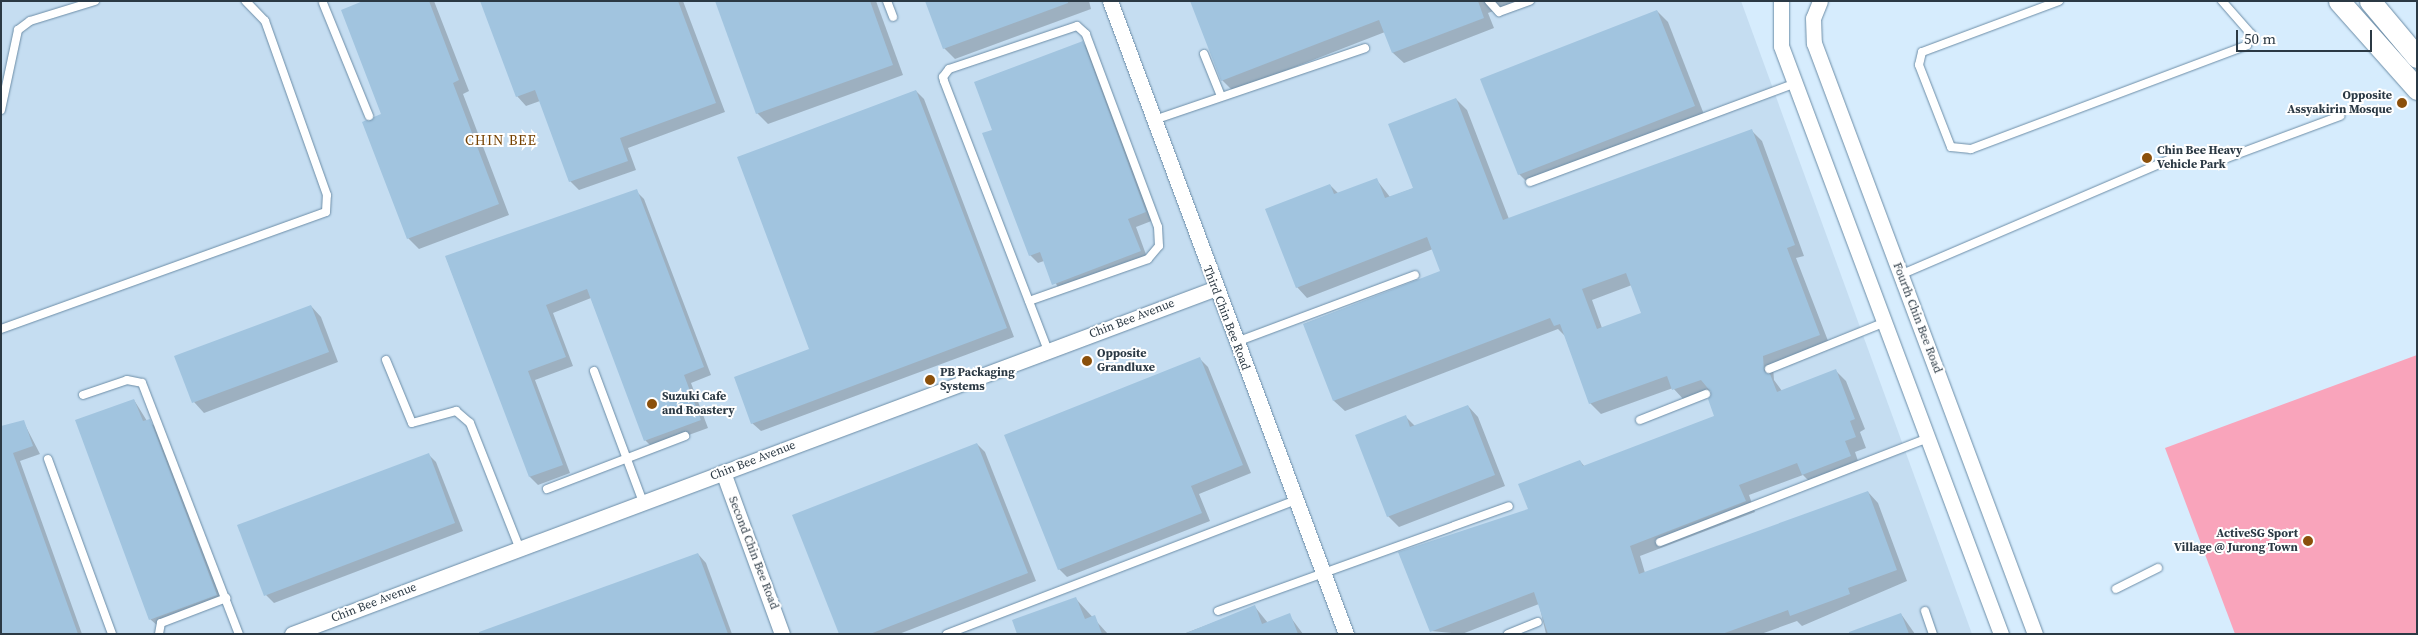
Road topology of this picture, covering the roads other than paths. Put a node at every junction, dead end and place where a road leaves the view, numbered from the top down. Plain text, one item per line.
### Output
1 (95, 1) edge
2 (246, 1) edge
3 (887, 1) edge
4 (1110, 1) edge
5 (1489, 1) edge
6 (1530, 1) edge
7 (1781, 1) edge
8 (1820, 1) edge
9 (2222, 1) edge
10 (2339, 1) edge
11 (2370, 1) edge
12 (2058, 2) edge
13 (323, 3) dead end
14 (69, 5) edge
15 (2037, 5) edge
16 (893, 17) dead end
17 (1365, 48) dead end
18 (1204, 54) dead end
19 (2417, 57) edge
20 (1794, 84) junction
21 (2417, 89) edge
22 (1222, 96) junction
23 (1, 110) edge
24 (369, 116) dead end
25 (2340, 116) dead end
26 (1154, 120) junction
27 (1530, 182) dead end
28 (1415, 275) dead end
29 (1900, 275) junction
30 (1214, 288) junction
31 (1029, 302) junction
32 (1883, 322) junction
33 (1, 329) edge
34 (1236, 342) junction
35 (1048, 351) junction
36 (386, 360) dead end
37 (1768, 369) dead end
38 (594, 371) dead end
39 (1706, 394) dead end
40 (83, 395) dead end
41 (1640, 420) dead end
42 (685, 436) dead end
43 (1926, 439) junction
44 (48, 459) dead end
45 (627, 459) junction
46 (723, 472) junction
47 (547, 490) dead end
48 (1296, 500) junction
49 (643, 502) junction
50 (1509, 506) dead end
51 (1660, 542) dead end
52 (520, 549) junction
53 (2158, 568) dead end
54 (1323, 573) junction
55 (2116, 589) dead end
56 (226, 598) junction
57 (1218, 611) dead end
58 (1925, 611) dead end
59 (1538, 622) dead end
60 (112, 634) edge
61 (159, 634) edge
62 (239, 634) edge
63 (292, 634) edge
64 (782, 634) edge
65 (947, 634) edge
66 (1346, 634) edge
67 (1508, 634) edge
68 (1933, 634) edge
69 (2001, 634) edge
70 (2035, 634) edge

1 - 14 lane
2 - 33 lane
3 - 16 lane
4 - 26 street, Third Chin Bee Road
5 - 6 lane
7 - 20 street
8 - 29 street, Fourth Chin Bee Road
9 - 15 lane
10 - 21 main road
11 - 19 main road
12 - 15 lane
13 - 24 lane
14 - 23 lane
17 - 22 lane
18 - 22 lane
20 - 27 lane
20 - 32 street
22 - 26 lane
25 - 29 lane
26 - 30 street, Third Chin Bee Road
28 - 34 lane
29 - 70 street, Fourth Chin Bee Road
30 - 34 street, Third Chin Bee Road
30 - 35 street, Chin Bee Avenue
31 - 31 lane
31 - 35 lane
32 - 37 lane
32 - 43 street
34 - 48 street, Third Chin Bee Road
35 - 46 street, Chin Bee Avenue
36 - 52 lane
38 - 45 lane
39 - 41 lane
40 - 56 lane
42 - 45 lane
43 - 51 lane
43 - 69 street
44 - 60 lane
45 - 47 lane
45 - 49 lane
46 - 49 street, Chin Bee Avenue
46 - 64 street, Second Chin Bee Road
48 - 54 street, Third Chin Bee Road
48 - 65 lane
49 - 52 street, Chin Bee Avenue
50 - 54 lane
52 - 63 street, Chin Bee Avenue
53 - 55 lane
54 - 57 lane
54 - 66 street, Third Chin Bee Road
56 - 61 lane
56 - 62 lane
58 - 68 lane
59 - 67 lane

